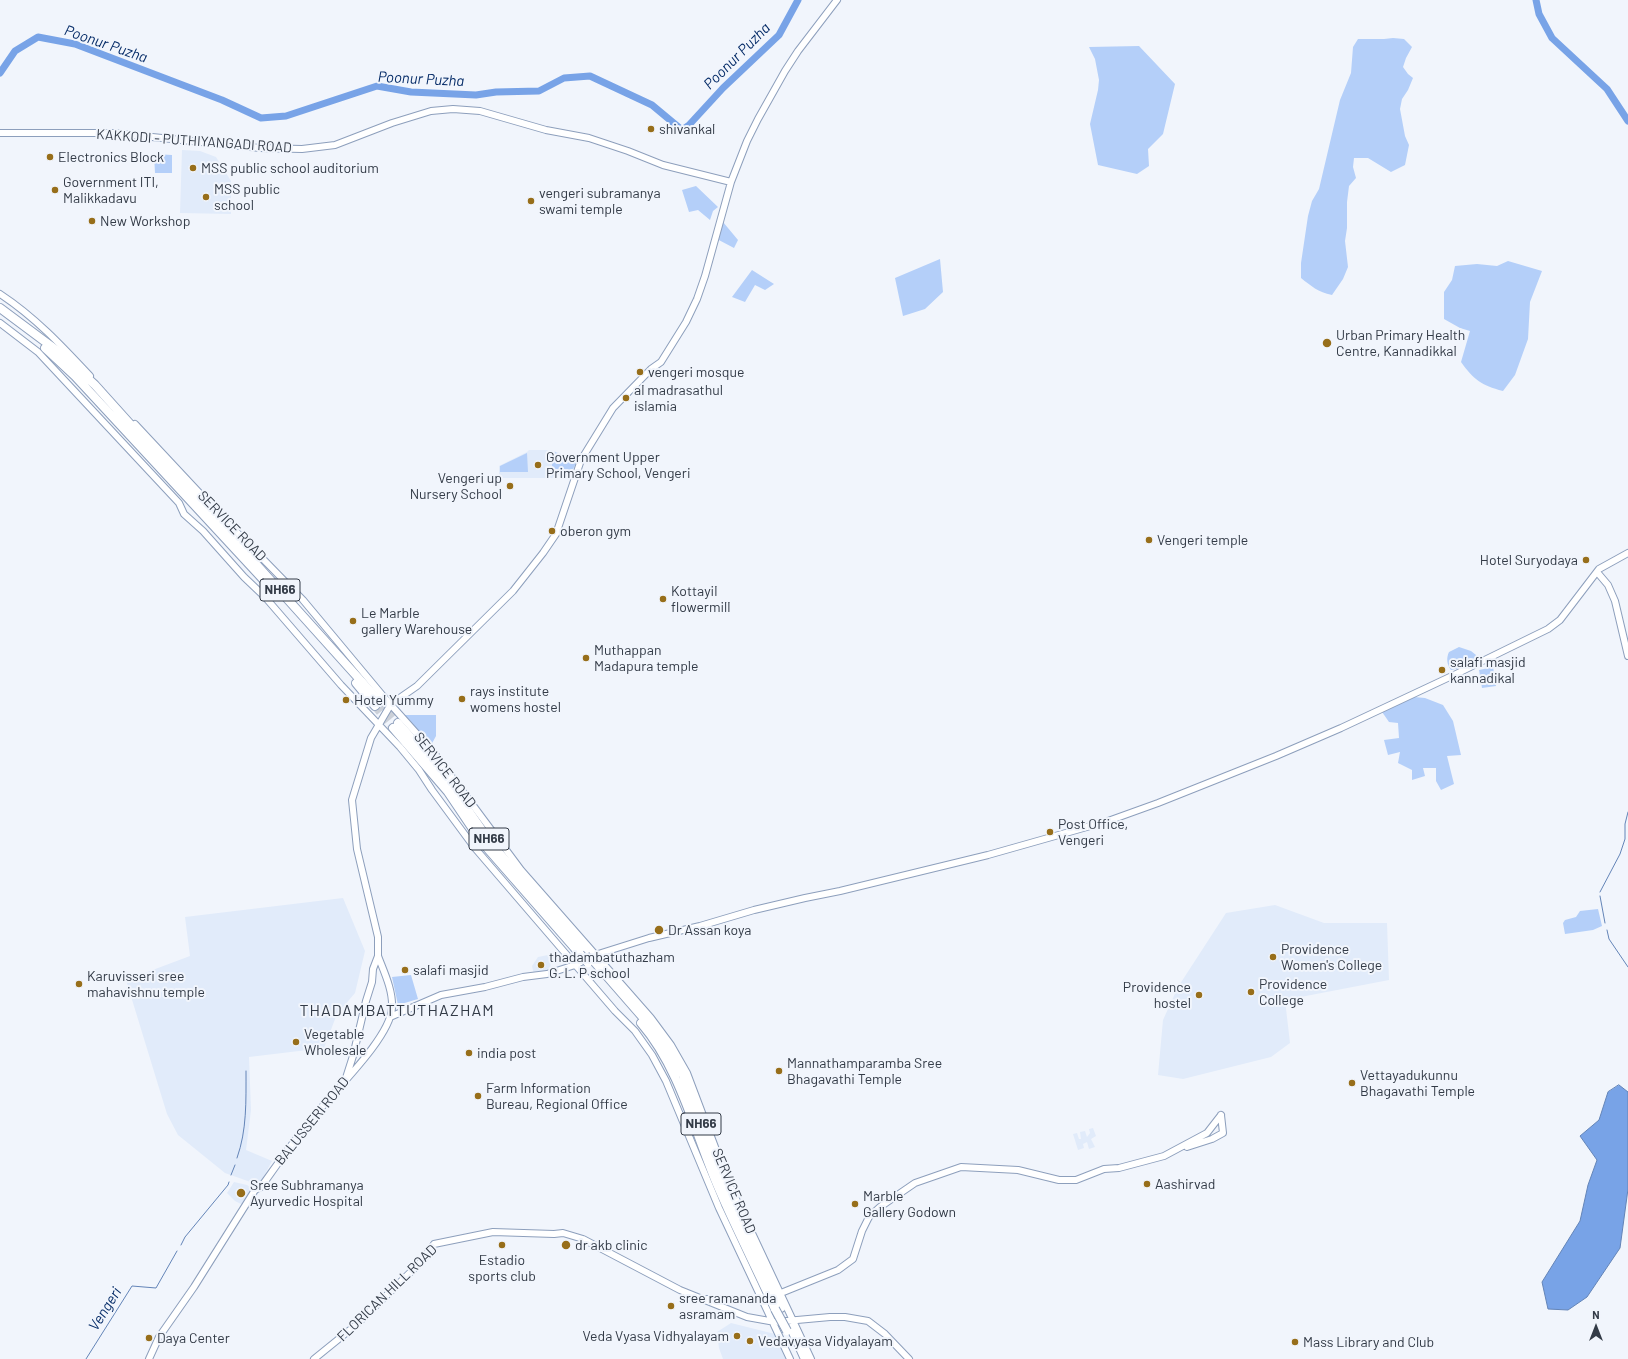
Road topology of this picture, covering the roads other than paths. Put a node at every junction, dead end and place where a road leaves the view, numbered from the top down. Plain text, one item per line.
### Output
1 (837, 0) edge
2 (0, 133) edge
3 (732, 182) junction
4 (0, 294) edge
5 (0, 308) edge
6 (0, 312) edge
7 (0, 322) edge
8 (1628, 553) edge
9 (1597, 572) junction
10 (1628, 656) edge
11 (391, 704) junction
12 (379, 723) junction
13 (395, 725) tunnel mouth
14 (378, 956) junction
15 (592, 959) junction
16 (575, 965) junction
17 (390, 1017) junction
18 (345, 1081) junction
19 (1178, 1149) junction
20 (775, 1296) junction
21 (702, 1299) junction
22 (761, 1299) junction
23 (772, 1321) junction
24 (790, 1327) junction
25 (149, 1359) edge
26 (314, 1359) edge
27 (790, 1359) edge
28 (799, 1359) edge
29 (805, 1359) edge
30 (811, 1359) edge
31 (909, 1359) edge

1 - 3 street
2 - 3 street, KAKKODI - PUTHIYANGADI ROAD
3 - 11 street
4 - 11 street, SERVICE ROAD
5 - 6 highway, NH66
7 - 12 street
8 - 9 street
9 - 10 street
9 - 15 street
11 - 12 street
11 - 15 street, SERVICE ROAD
12 - 14 street
12 - 16 street
13 - 15 highway, NH66, bridge
14 - 17 street, BALUSSERI ROAD
14 - 18 street
15 - 16 street
15 - 20 highway, NH66
15 - 20 street, SERVICE ROAD
16 - 17 street
16 - 22 street
17 - 18 street, BALUSSERI ROAD
18 - 25 street, BALUSSERI ROAD
19 - 19 street
19 - 20 street
20 - 22 street
20 - 24 street, SERVICE ROAD
20 - 24 highway, NH66, bridge
21 - 22 street
21 - 23 street, FLORICAN HILL ROAD
21 - 26 street, FLORICAN HILL ROAD
22 - 23 street
23 - 24 street, FLORICAN HILL ROAD
23 - 27 street
24 - 28 highway, NH66
24 - 29 highway, NH66
24 - 30 street, SERVICE ROAD
24 - 31 street, FLORICAN HILL ROAD

